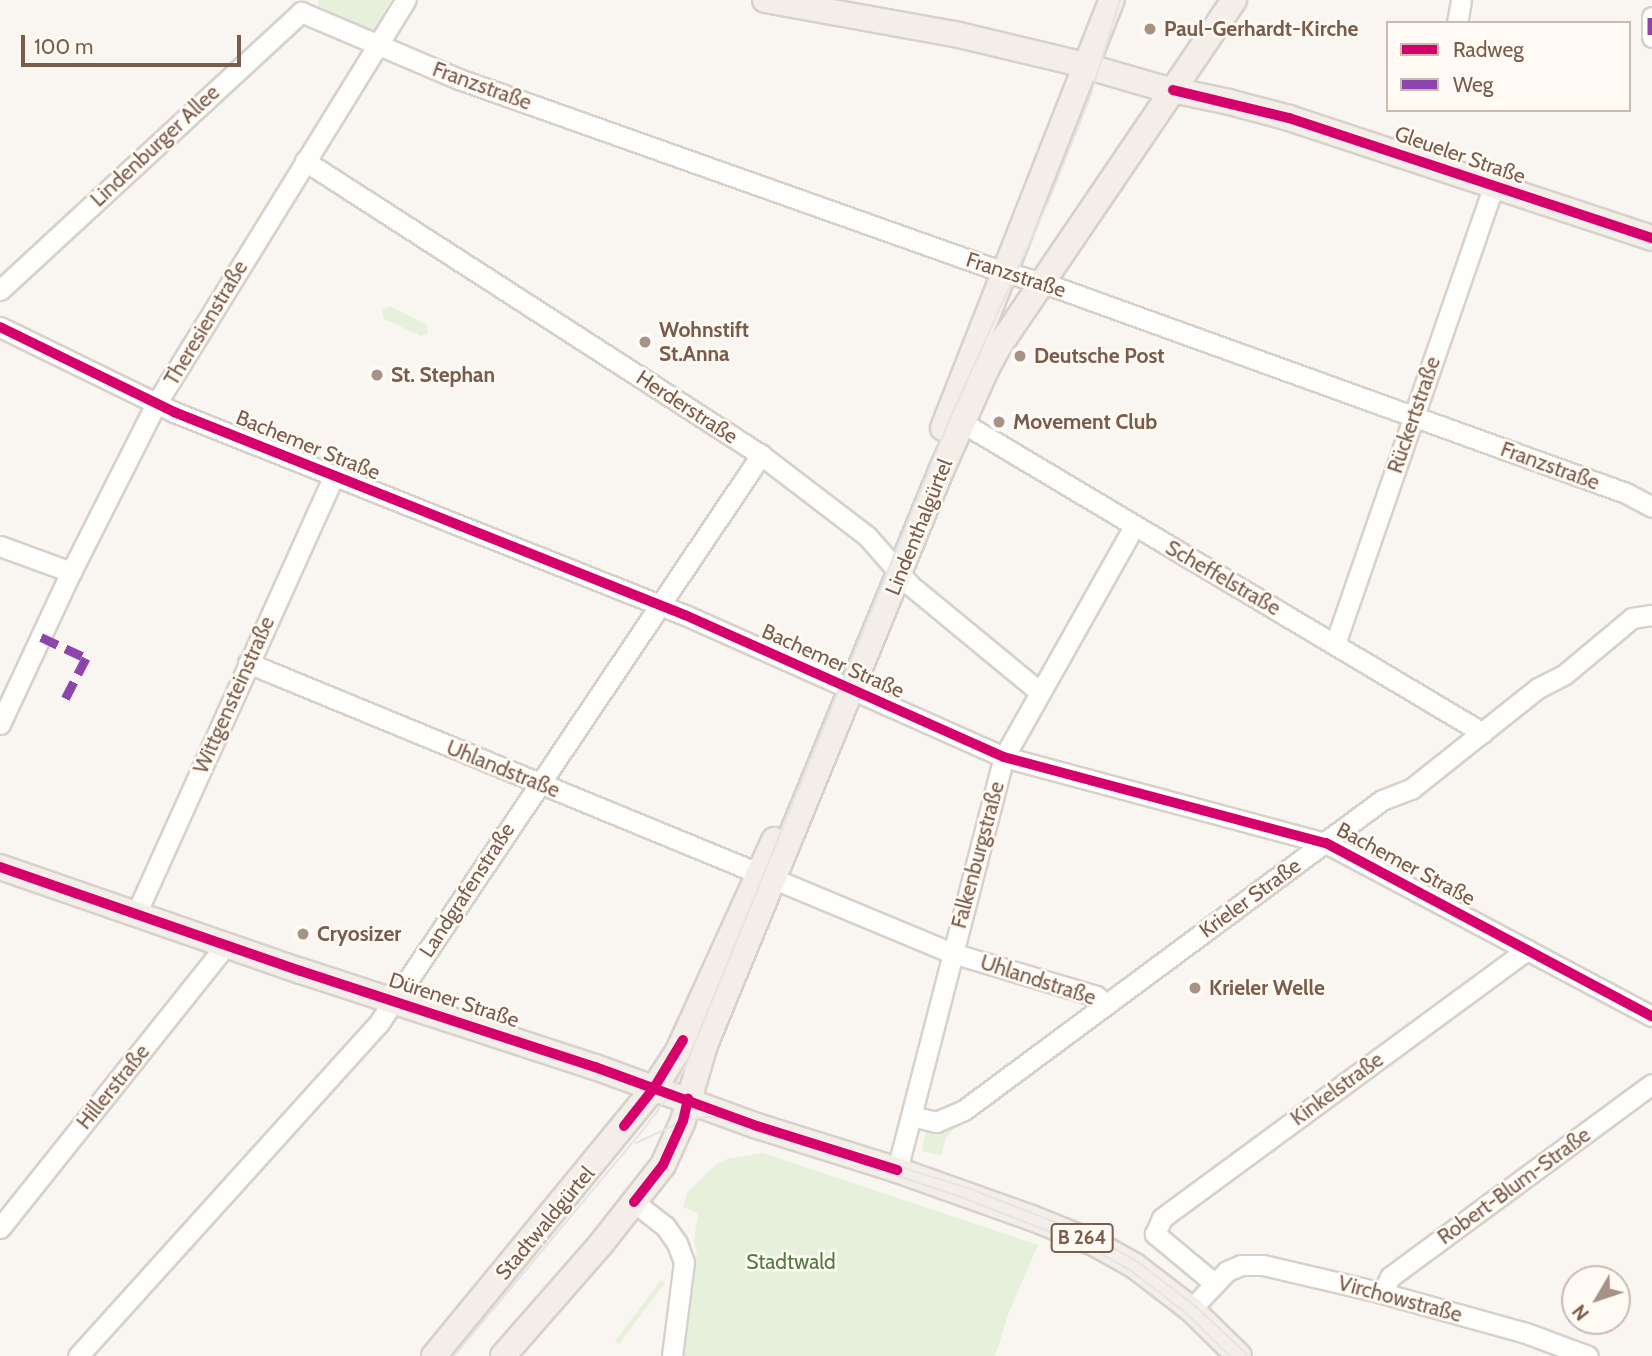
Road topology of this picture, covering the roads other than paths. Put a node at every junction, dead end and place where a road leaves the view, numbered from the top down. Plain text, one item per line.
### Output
1 (406, 0) edge
2 (765, 0) edge
3 (1112, 0) edge
4 (1234, 0) edge
5 (1461, 0) edge
6 (300, 6) edge
7 (1652, 16) edge
8 (1457, 21) edge
9 (1652, 37) edge
10 (379, 47) junction
11 (1086, 66) junction
12 (1173, 90) junction
13 (305, 160) junction
14 (1493, 187) junction
15 (1652, 238) edge
16 (1005, 271) junction
17 (1041, 284) junction
18 (0, 290) edge
19 (0, 327) edge
20 (156, 404) junction
21 (1413, 417) junction
22 (962, 423) junction
23 (761, 455) junction
24 (333, 477) junction
25 (1652, 507) edge
26 (1134, 526) junction
27 (0, 546) edge
28 (895, 567) junction
29 (71, 572) junction
30 (658, 606) junction
31 (1652, 615) edge
32 (1335, 644) junction
33 (248, 663) junction
34 (845, 688) junction
35 (1040, 692) junction
36 (0, 724) edge
37 (1483, 733) junction
38 (1004, 757) junction
39 (537, 783) junction
40 (1326, 843) junction
41 (0, 867) edge
42 (766, 876) junction
43 (136, 914) junction
44 (226, 945) junction
45 (1527, 950) junction
46 (952, 953) junction
47 (394, 1001) junction
48 (1106, 1003) junction
49 (1652, 1016) edge
50 (1652, 1084) edge
51 (654, 1088) junction
52 (688, 1099) junction
53 (912, 1116) junction
54 (897, 1170) junction
55 (634, 1202) junction
56 (0, 1228) edge
57 (1214, 1283) junction
58 (1382, 1293) junction
59 (1191, 1309) junction
60 (78, 1356) edge
61 (434, 1356) edge
62 (503, 1356) edge
63 (672, 1356) edge
64 (1240, 1356) edge
65 (1588, 1356) edge

1 - 10 street, Theresienstraße
2 - 11 main road, Gleueler Straße
3 - 11 main road, Lindenthalgürtel
4 - 12 main road, Lindenthalgürtel
5 - 8 street
6 - 10 street, Franzstraße
6 - 18 street, Lindenburger Allee
7 - 9 street
10 - 13 street, Theresienstraße
10 - 16 street, Franzstraße
11 - 12 main road, Gleueler Straße
11 - 16 main road, Lindenthalgürtel
12 - 14 main road, Gleueler Straße
12 - 17 main road, Lindenthalgürtel
13 - 20 street, Theresienstraße
13 - 23 street, Herderstraße
14 - 15 main road, Gleueler Straße
14 - 21 street, Rückertstraße
16 - 17 street, Franzstraße
16 - 28 main road, Lindenthalgürtel
17 - 21 street, Franzstraße
17 - 22 main road, Lindenthalgürtel
19 - 20 street, Bachemer Straße
20 - 24 street, Bachemer Straße
20 - 29 street, Theresienstraße
21 - 25 street, Franzstraße
21 - 32 street, Rückertstraße
22 - 26 street, Scheffelstraße
22 - 28 main road, Lindenthalgürtel
23 - 28 street, Herderstraße
23 - 30 street, Landgrafenstraße
24 - 30 street, Bachemer Straße
24 - 33 street, Wittgensteinstraße
26 - 32 street, Scheffelstraße
26 - 35 street, Falkenburgstraße
27 - 29 street
28 - 34 main road, Lindenthalgürtel
28 - 35 street, Herderstraße
29 - 36 street, Theresienstraße
30 - 34 street, Bachemer Straße
30 - 39 street, Landgrafenstraße
31 - 37 street, Krieler Straße
32 - 37 street, Scheffelstraße
33 - 39 street, Uhlandstraße
33 - 43 street, Wittgensteinstraße
34 - 38 street, Bachemer Straße
34 - 42 main road, Lindenthalgürtel
35 - 38 street, Falkenburgstraße
37 - 40 street, Krieler Straße
38 - 40 street, Bachemer Straße
38 - 46 street, Falkenburgstraße
39 - 42 street, Uhlandstraße
39 - 47 street, Landgrafenstraße
40 - 45 street, Bachemer Straße
40 - 48 street, Krieler Straße
41 - 43 main road, Dürener Straße / B 264
42 - 46 street, Uhlandstraße
42 - 51 main road, Lindenthalgürtel
42 - 52 main road, Lindenthalgürtel
43 - 44 main road, Dürener Straße / B 264
44 - 47 main road, Dürener Straße / B 264
44 - 56 street, Hillerstraße
45 - 49 street, Bachemer Straße
45 - 57 street, Kinkelstraße
46 - 48 street, Uhlandstraße
46 - 53 street, Falkenburgstraße
47 - 51 main road, Dürener Straße / B 264
47 - 60 street, Landgrafenstraße
48 - 53 street, Krieler Straße
50 - 58 street, Robert-Blum-Straße
51 - 52 main road, Dürener Straße / B 264
51 - 61 main road, Stadtwaldgürtel
52 - 54 main road, Dürener Straße / B 264
52 - 55 main road
53 - 54 street, Falkenburgstraße
54 - 59 main road, Dürener Straße / B 264
55 - 62 main road
55 - 63 street
57 - 58 street, Virchowstraße
57 - 59 street, Virchowstraße
58 - 65 street, Virchowstraße
59 - 64 main road, Dürener Straße / B 264

